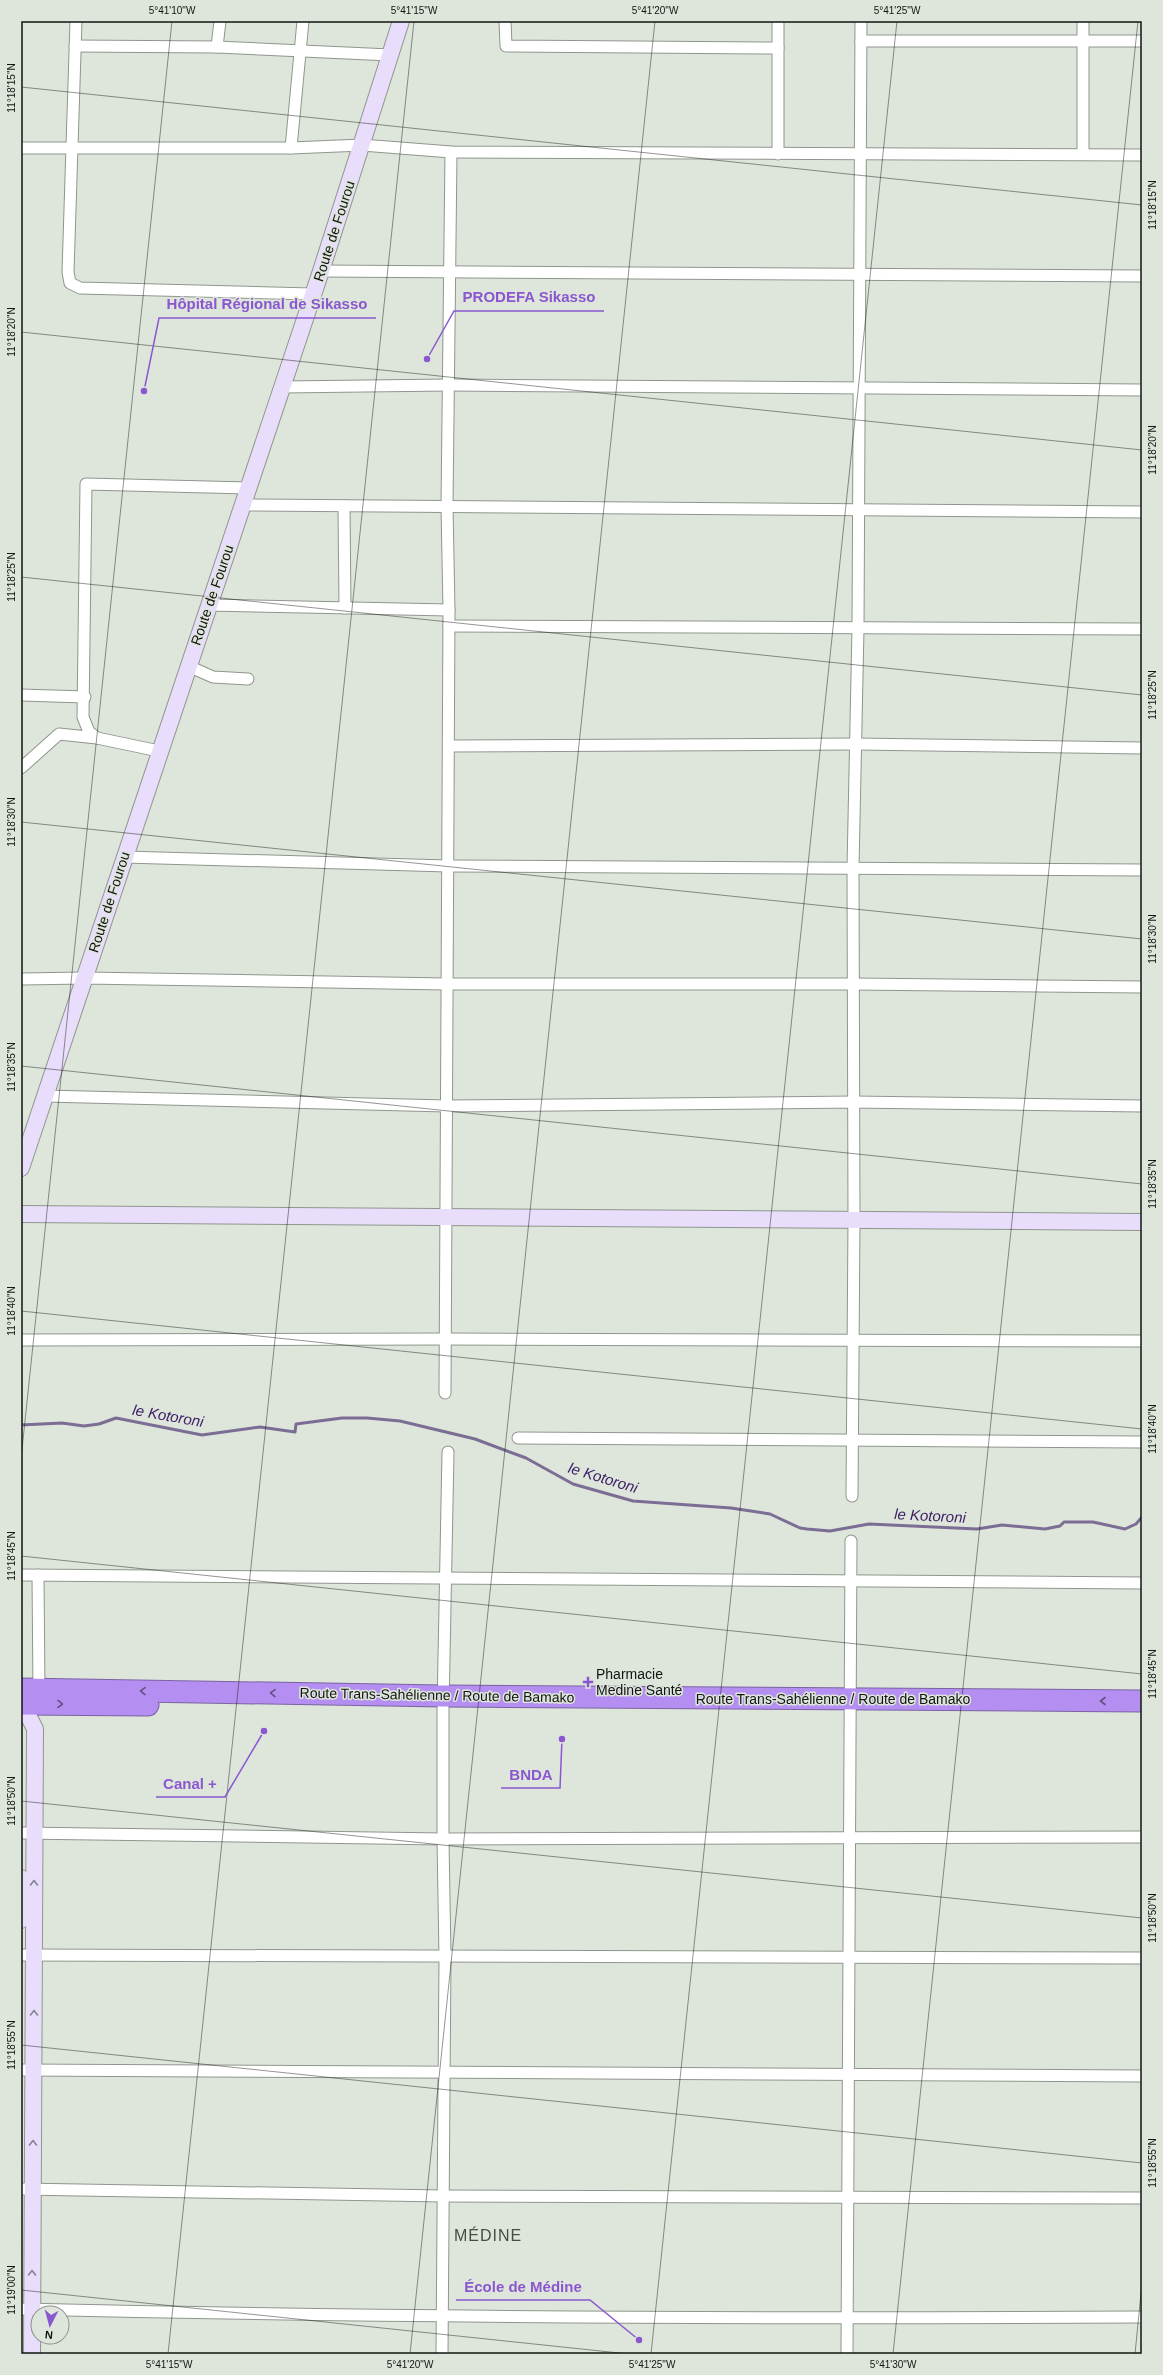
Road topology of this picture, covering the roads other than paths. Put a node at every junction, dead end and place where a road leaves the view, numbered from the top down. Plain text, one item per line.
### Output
1 (76, 21) edge
2 (220, 21) edge
3 (303, 21) edge
4 (401, 21) edge
5 (505, 21) edge
6 (778, 21) edge
7 (861, 21) edge
8 (1083, 21) edge
9 (861, 41) junction
10 (1083, 41) junction
11 (1142, 41) edge
12 (75, 46) junction
13 (218, 47) junction
14 (778, 48) junction
15 (300, 53) junction
16 (390, 55) junction
17 (362, 145) junction
18 (73, 147) junction
19 (21, 148) edge
20 (291, 148) junction
21 (451, 152) junction
22 (778, 154) junction
23 (860, 154) junction
24 (1083, 154) junction
25 (1142, 155) edge
26 (321, 271) junction
27 (451, 273) junction
28 (860, 275) junction
29 (1142, 276) edge
30 (312, 294) junction
31 (450, 386) junction
32 (281, 387) junction
33 (859, 388) junction
34 (1142, 390) edge
35 (248, 488) junction
36 (242, 505) junction
37 (344, 506) junction
38 (447, 506) junction
39 (859, 511) junction
40 (1142, 512) edge
41 (208, 605) junction
42 (345, 608) junction
43 (449, 610) junction
44 (449, 626) junction
45 (858, 628) junction
46 (1142, 629) edge
47 (188, 666) junction
48 (248, 679) dead end
49 (21, 696) edge
50 (85, 697) junction
51 (97, 738) junction
52 (856, 744) junction
53 (449, 746) junction
54 (1142, 748) edge
55 (159, 751) junction
56 (21, 768) edge
57 (124, 857) junction
58 (448, 866) junction
59 (853, 868) junction
60 (1142, 870) edge
61 (84, 978) junction
62 (21, 980) edge
63 (446, 984) junction
64 (854, 984) junction
65 (1142, 987) edge
66 (46, 1096) junction
67 (854, 1102) junction
68 (447, 1106) junction
69 (1142, 1106) edge
70 (21, 1168) edge
71 (21, 1214) edge
72 (445, 1217) junction
73 (854, 1220) junction
74 (1142, 1222) edge
75 (445, 1339) junction
76 (21, 1340) edge
77 (853, 1341) junction
78 (1142, 1341) edge
79 (445, 1393) dead end
80 (518, 1438) dead end
81 (853, 1440) junction
82 (1142, 1442) edge
83 (448, 1452) dead end
84 (852, 1496) dead end
85 (851, 1541) dead end
86 (21, 1575) edge
87 (38, 1575) junction
88 (445, 1578) junction
89 (851, 1581) junction
90 (1142, 1583) edge
91 (29, 1699) edge
92 (1142, 1701) edge
93 (443, 1703) junction
94 (850, 1706) junction
95 (1142, 1715) edge
96 (21, 1730) edge
97 (28, 1833) edge
98 (1142, 1837) edge
99 (850, 1838) junction
100 (443, 1839) junction
101 (21, 1878) edge
102 (21, 1920) edge
103 (28, 1955) edge
104 (849, 1956) junction
105 (445, 1957) junction
106 (1142, 1958) edge
107 (27, 2070) edge
108 (443, 2072) junction
109 (849, 2074) junction
110 (1142, 2076) edge
111 (27, 2189) edge
112 (443, 2196) junction
113 (848, 2198) junction
114 (1142, 2198) edge
115 (26, 2309) edge
116 (442, 2316) junction
117 (1142, 2317) edge
118 (848, 2318) junction
119 (32, 2354) edge
120 (442, 2354) edge
121 (847, 2354) edge

1 - 12 street
2 - 13 street
3 - 15 street
4 - 16 street, Route de Fourou
5 - 14 street
6 - 14 street
7 - 9 street
8 - 10 street
9 - 10 street
9 - 23 street
10 - 11 street
10 - 24 street
12 - 13 street
12 - 18 street
13 - 15 street
14 - 22 street
15 - 16 street
15 - 20 street
16 - 17 street, Route de Fourou
17 - 20 street
17 - 21 street
17 - 26 street, Route de Fourou
18 - 19 street
18 - 20 street
18 - 30 street
21 - 22 street
21 - 27 street
22 - 23 street
23 - 24 street
23 - 28 street
24 - 25 street
26 - 27 street
26 - 30 street, Route de Fourou
27 - 28 street
27 - 31 street
28 - 29 street
28 - 33 street
30 - 32 street, Route de Fourou
31 - 32 street
31 - 33 street
31 - 38 street
32 - 35 street, Route de Fourou
33 - 34 street
33 - 39 street
35 - 36 street, Route de Fourou
35 - 50 street
36 - 37 street
36 - 41 street, Route de Fourou
37 - 38 street
37 - 42 street
38 - 39 street
38 - 43 street
39 - 40 street
39 - 45 street
41 - 42 street
41 - 47 street, Route de Fourou
42 - 43 street
43 - 44 street
44 - 45 street
44 - 53 street
45 - 46 street
45 - 52 street
47 - 48 street
47 - 55 street, Route de Fourou
49 - 50 street
50 - 51 street
51 - 55 street
51 - 56 street
52 - 53 street
52 - 54 street
52 - 59 street
53 - 58 street
55 - 57 street, Route de Fourou
57 - 58 street
57 - 61 street, Route de Fourou
58 - 59 street
58 - 63 street
59 - 60 street
59 - 64 street
61 - 62 street
61 - 63 street
61 - 66 street, Route de Fourou
63 - 64 street
63 - 68 street
64 - 65 street
64 - 67 street
66 - 68 street
66 - 70 street, Route de Fourou
67 - 68 street
67 - 69 street
67 - 73 street
68 - 72 street
71 - 72 street
72 - 73 street
72 - 75 street
73 - 74 street
73 - 77 street
75 - 76 street
75 - 77 street
75 - 79 street
77 - 78 street
77 - 81 street
80 - 81 street
81 - 82 street
81 - 84 street
83 - 88 street
85 - 89 street
86 - 87 street
87 - 88 street
87 - 91 street
88 - 89 street
88 - 93 street
89 - 90 street
89 - 94 street
91 - 93 highway, Route Trans-Sahélienne / Route de Bamako
91 - 96 street
91 - 97 street
92 -> 94 highway, Route Trans-Sahélienne / Route de Bamako
93 - 94 highway, Route Trans-Sahélienne / Route de Bamako
93 - 100 street
94 - 95 highway, Route Trans-Sahélienne / Route de Bamako
94 - 99 street
97 - 100 street
103 -> 97 street
98 - 99 street
99 - 100 street
99 - 104 street
100 - 105 street
101 - 102 street
103 - 105 street
107 -> 103 street
104 - 105 street
104 - 106 street
104 - 109 street
105 - 108 street
107 - 108 street
111 -> 107 street
108 - 109 street
108 - 112 street
109 - 110 street
109 - 113 street
111 - 112 street
115 -> 111 street
112 - 113 street
112 - 116 street
113 - 114 street
113 - 118 street
115 - 116 street
115 - 119 street
116 - 118 street
116 - 120 street
117 - 118 street
118 - 121 street

